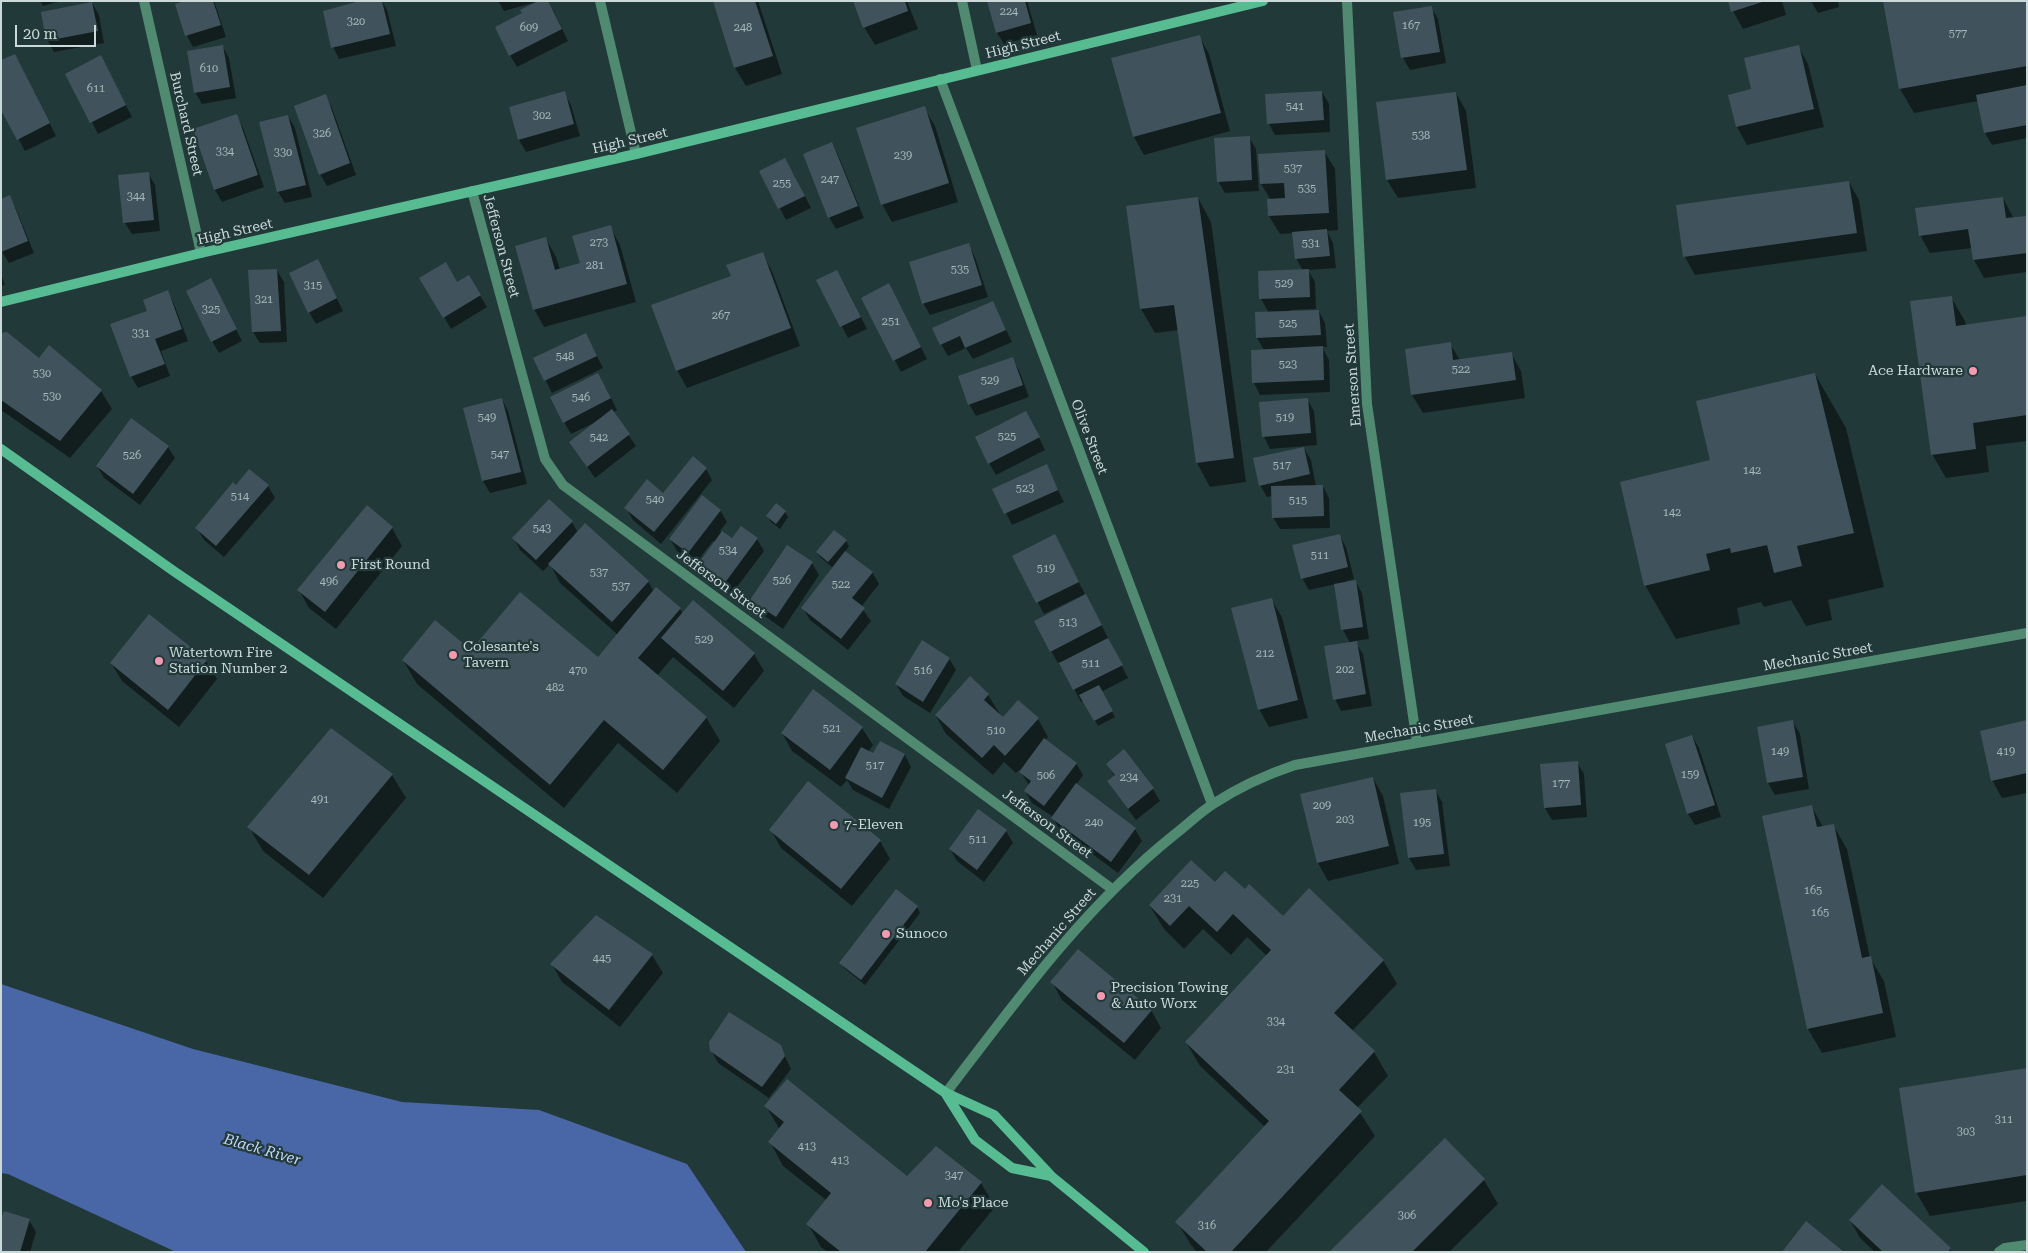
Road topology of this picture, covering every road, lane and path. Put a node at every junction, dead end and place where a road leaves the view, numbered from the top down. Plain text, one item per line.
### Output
1 (144, 1) edge
2 (600, 1) edge
3 (962, 1) edge
4 (1263, 1) edge
5 (1347, 1) edge
6 (978, 70) junction
7 (940, 79) junction
8 (636, 154) junction
9 (472, 191) junction
10 (202, 253) junction
11 (1, 302) edge
12 (1, 449) edge
13 (2027, 633) edge
14 (1417, 743) junction
15 (1212, 804) junction
16 (1112, 889) junction
17 (946, 1093) junction
18 (1051, 1176) junction
19 (2027, 1245) edge
20 (1144, 1252) edge
21 (1999, 1252) edge

1 - 10 street, Burchard Street
2 - 8 street
3 - 6 street
4 - 6 main road, High Street
5 - 14 street, Emerson Street
6 - 7 main road, High Street
7 - 8 main road, High Street
7 - 15 street, Olive Street
8 - 9 main road, High Street
9 - 10 main road, High Street
9 - 16 street, Jefferson Street
10 - 11 main road, High Street
12 - 17 main road
13 - 14 street, Mechanic Street
14 - 15 street, Mechanic Street
15 - 16 street, Mechanic Street
16 - 17 street, Mechanic Street
17 - 18 main road
17 - 18 main road
18 - 20 main road
19 - 21 street

